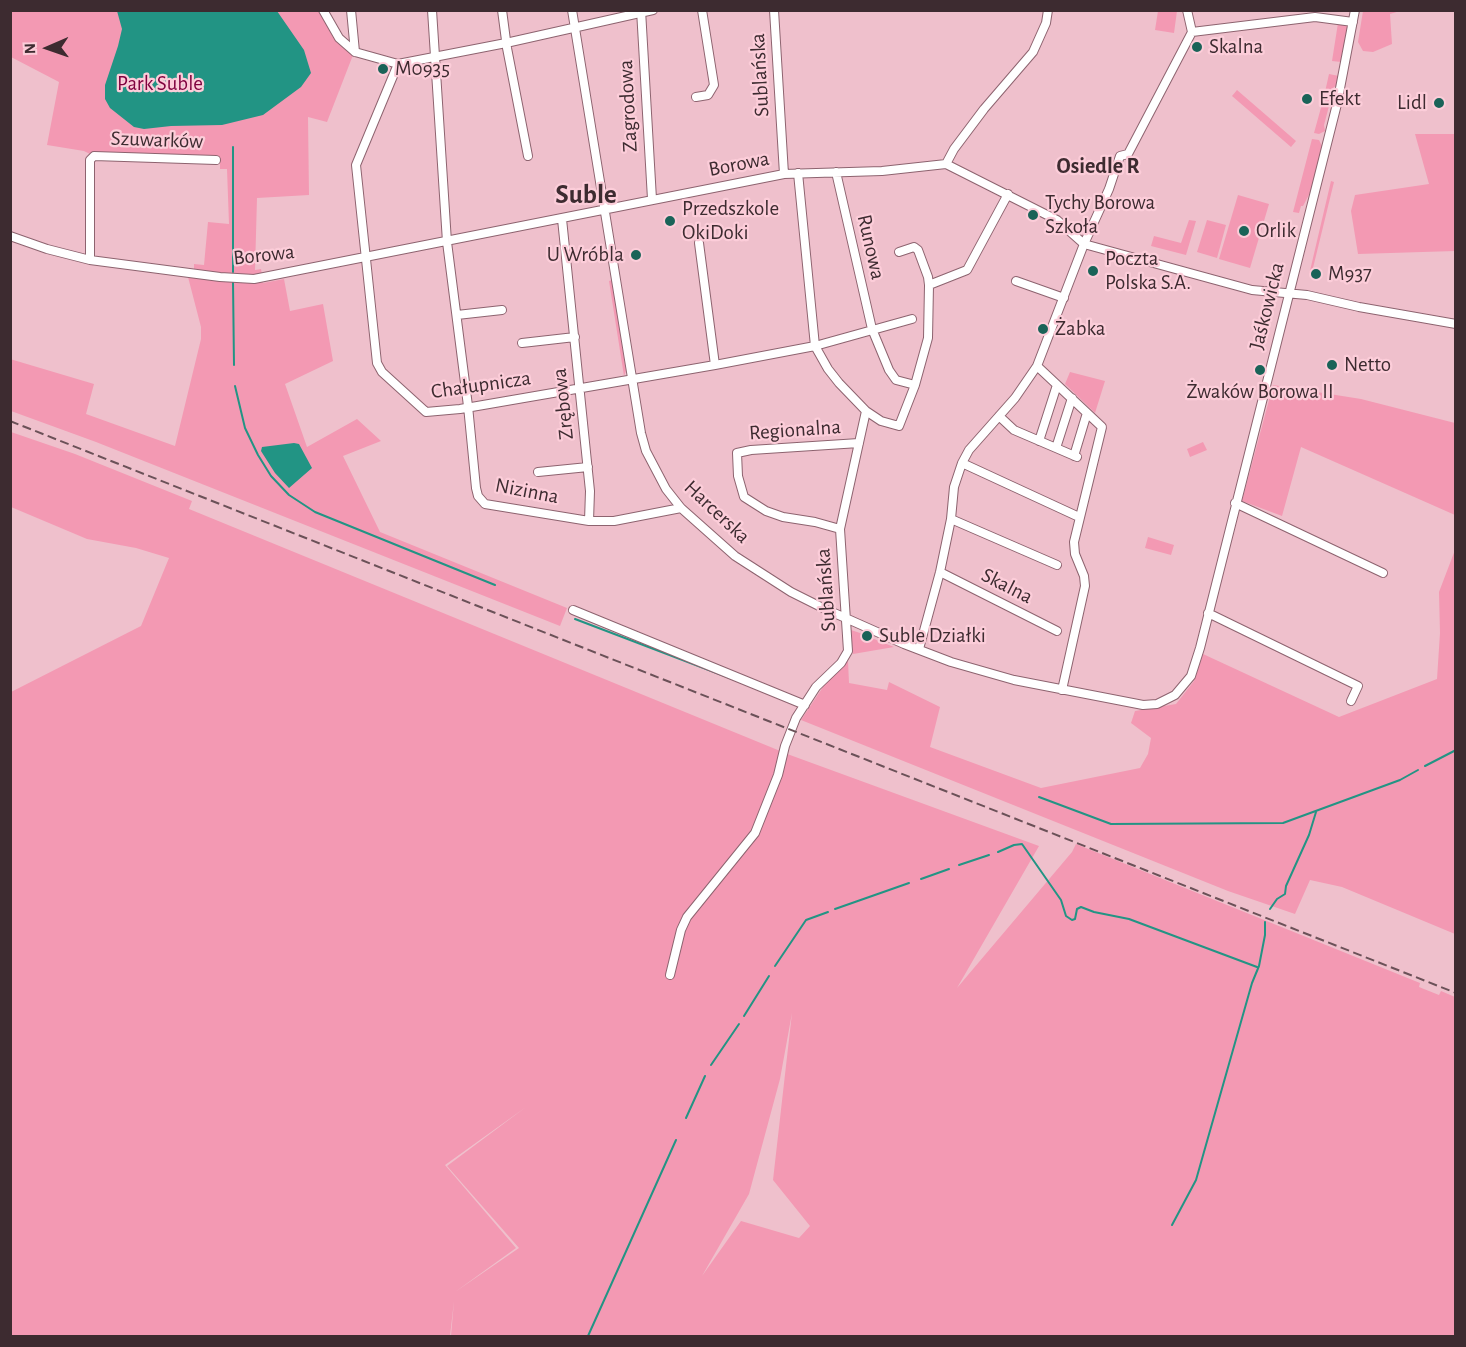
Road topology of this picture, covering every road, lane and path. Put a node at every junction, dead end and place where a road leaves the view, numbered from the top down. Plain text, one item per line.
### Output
1 (323, 10) edge
2 (351, 10) edge
3 (432, 10) edge
4 (502, 10) edge
5 (572, 10) edge
6 (653, 10) edge
7 (702, 10) edge
8 (774, 10) edge
9 (1048, 10) edge
10 (1187, 10) edge
11 (1355, 10) edge
12 (641, 12) edge
13 (1353, 22) junction
14 (574, 28) junction
15 (1192, 32) junction
16 (506, 43) junction
17 (355, 52) junction
18 (436, 55) junction
19 (398, 64) junction
20 (696, 97) dead end
21 (528, 156) dead end
22 (216, 160) dead end
23 (946, 164) junction
24 (836, 172) junction
25 (798, 173) junction
26 (784, 174) junction
27 (1008, 194) junction
28 (652, 199) junction
29 (604, 210) junction
30 (562, 219) junction
31 (10, 236) edge
32 (447, 242) junction
33 (699, 243) dead end
34 (1084, 244) junction
35 (899, 252) dead end
36 (366, 258) junction
37 (90, 260) junction
38 (1016, 281) dead end
39 (929, 285) junction
40 (1289, 292) junction
41 (1064, 298) junction
42 (502, 310) dead end
43 (457, 315) junction
44 (912, 319) dead end
45 (1455, 324) edge
46 (872, 329) junction
47 (575, 337) junction
48 (522, 343) dead end
49 (815, 346) junction
50 (715, 365) junction
51 (1037, 366) junction
52 (631, 380) junction
53 (915, 384) junction
54 (1057, 385) junction
55 (579, 388) junction
56 (1072, 398) junction
57 (468, 406) junction
58 (867, 411) junction
59 (1087, 413) junction
60 (997, 418) junction
61 (1039, 441) junction
62 (859, 443) junction
63 (1056, 448) junction
64 (962, 463) junction
65 (588, 467) junction
66 (538, 472) dead end
67 (1235, 503) junction
68 (681, 508) junction
69 (1078, 517) junction
70 (951, 519) junction
71 (589, 521) junction
72 (840, 529) junction
73 (1057, 566) dead end
74 (940, 572) junction
75 (1383, 573) dead end
76 (573, 610) dead end
77 (1208, 613) junction
78 (845, 618) junction
79 (1057, 631) dead end
80 (919, 649) junction
81 (1062, 690) junction
82 (1351, 701) dead end
83 (805, 705) junction
84 (670, 975) dead end

1 - 17 street
2 - 17 street
3 - 18 street, Nizinna
4 - 16 street
5 - 14 street, Harcerska
6 - 12 street
7 - 20 street
8 - 26 street, Sublańska
9 - 23 street
10 - 15 street
11 - 13 street, Jaśkowicka
12 - 14 street
12 - 28 street, Zagrodowa
13 - 15 street
13 - 40 street, Jaśkowicka
14 - 16 street
14 - 29 street, Harcerska
15 - 34 street
16 - 18 street
16 - 21 street
17 - 19 street
18 - 19 street
18 - 32 street, Nizinna
19 - 36 street
22 - 37 street, Szuwarków
23 - 24 street, Borowa
23 - 27 street
24 - 25 street, Borowa
24 - 46 street, Runowa
25 - 26 street, Borowa
25 - 49 street
26 - 28 street, Borowa
27 - 34 street
27 - 39 street
28 - 29 street, Borowa
29 - 30 street, Borowa
29 - 52 street, Harcerska
30 - 32 street, Borowa
30 - 47 street, Zrębowa
31 - 37 street, Borowa
32 - 36 street, Borowa
32 - 43 street, Nizinna
33 - 50 street
34 - 40 street
34 - 41 street
35 - 39 street, Runowa
36 - 37 street, Borowa
36 - 57 street, Chałupnicza
38 - 41 street
39 - 53 street, Runowa
40 - 45 street
40 - 67 street, Jaśkowicka
41 - 51 street
42 - 43 street
43 - 57 street, Nizinna
44 - 46 street
46 - 49 street
46 - 53 street, Runowa
47 - 48 street, Zrębowa
47 - 55 street, Zrębowa
49 - 50 street, Chałupnicza
49 - 58 street
50 - 52 street, Chałupnicza
51 - 54 street
51 - 60 street
52 - 55 street, Chałupnicza
52 - 68 street, Harcerska
53 - 58 street, Runowa
54 - 56 street
54 - 61 street
55 - 57 street, Chałupnicza
55 - 65 street, Zrębowa
56 - 59 street
56 - 63 street
57 - 71 street, Nizinna
58 - 62 street, Sublańska
59 - 63 street
59 - 69 street
60 - 61 street
60 - 64 street
61 - 63 street
62 - 72 street, Sublańska
62 - 72 street, Regionalna
64 - 69 street
64 - 70 street
65 - 66 street, Zrębowa
65 - 71 street, Zrębowa
67 - 75 street
67 - 77 street, Jaśkowicka
68 - 71 street, Nizinna
68 - 78 street, Harcerska
69 - 81 street
70 - 73 street, Skalna
70 - 74 street
72 - 78 street, Sublańska
74 - 79 street, Skalna
74 - 80 street
76 - 83 street
77 - 81 street, Jaśkowicka
77 - 82 street
78 - 80 street, Harcerska
78 - 83 street, Sublańska
80 - 81 street, Harcerska
83 - 84 street, Sublańska

